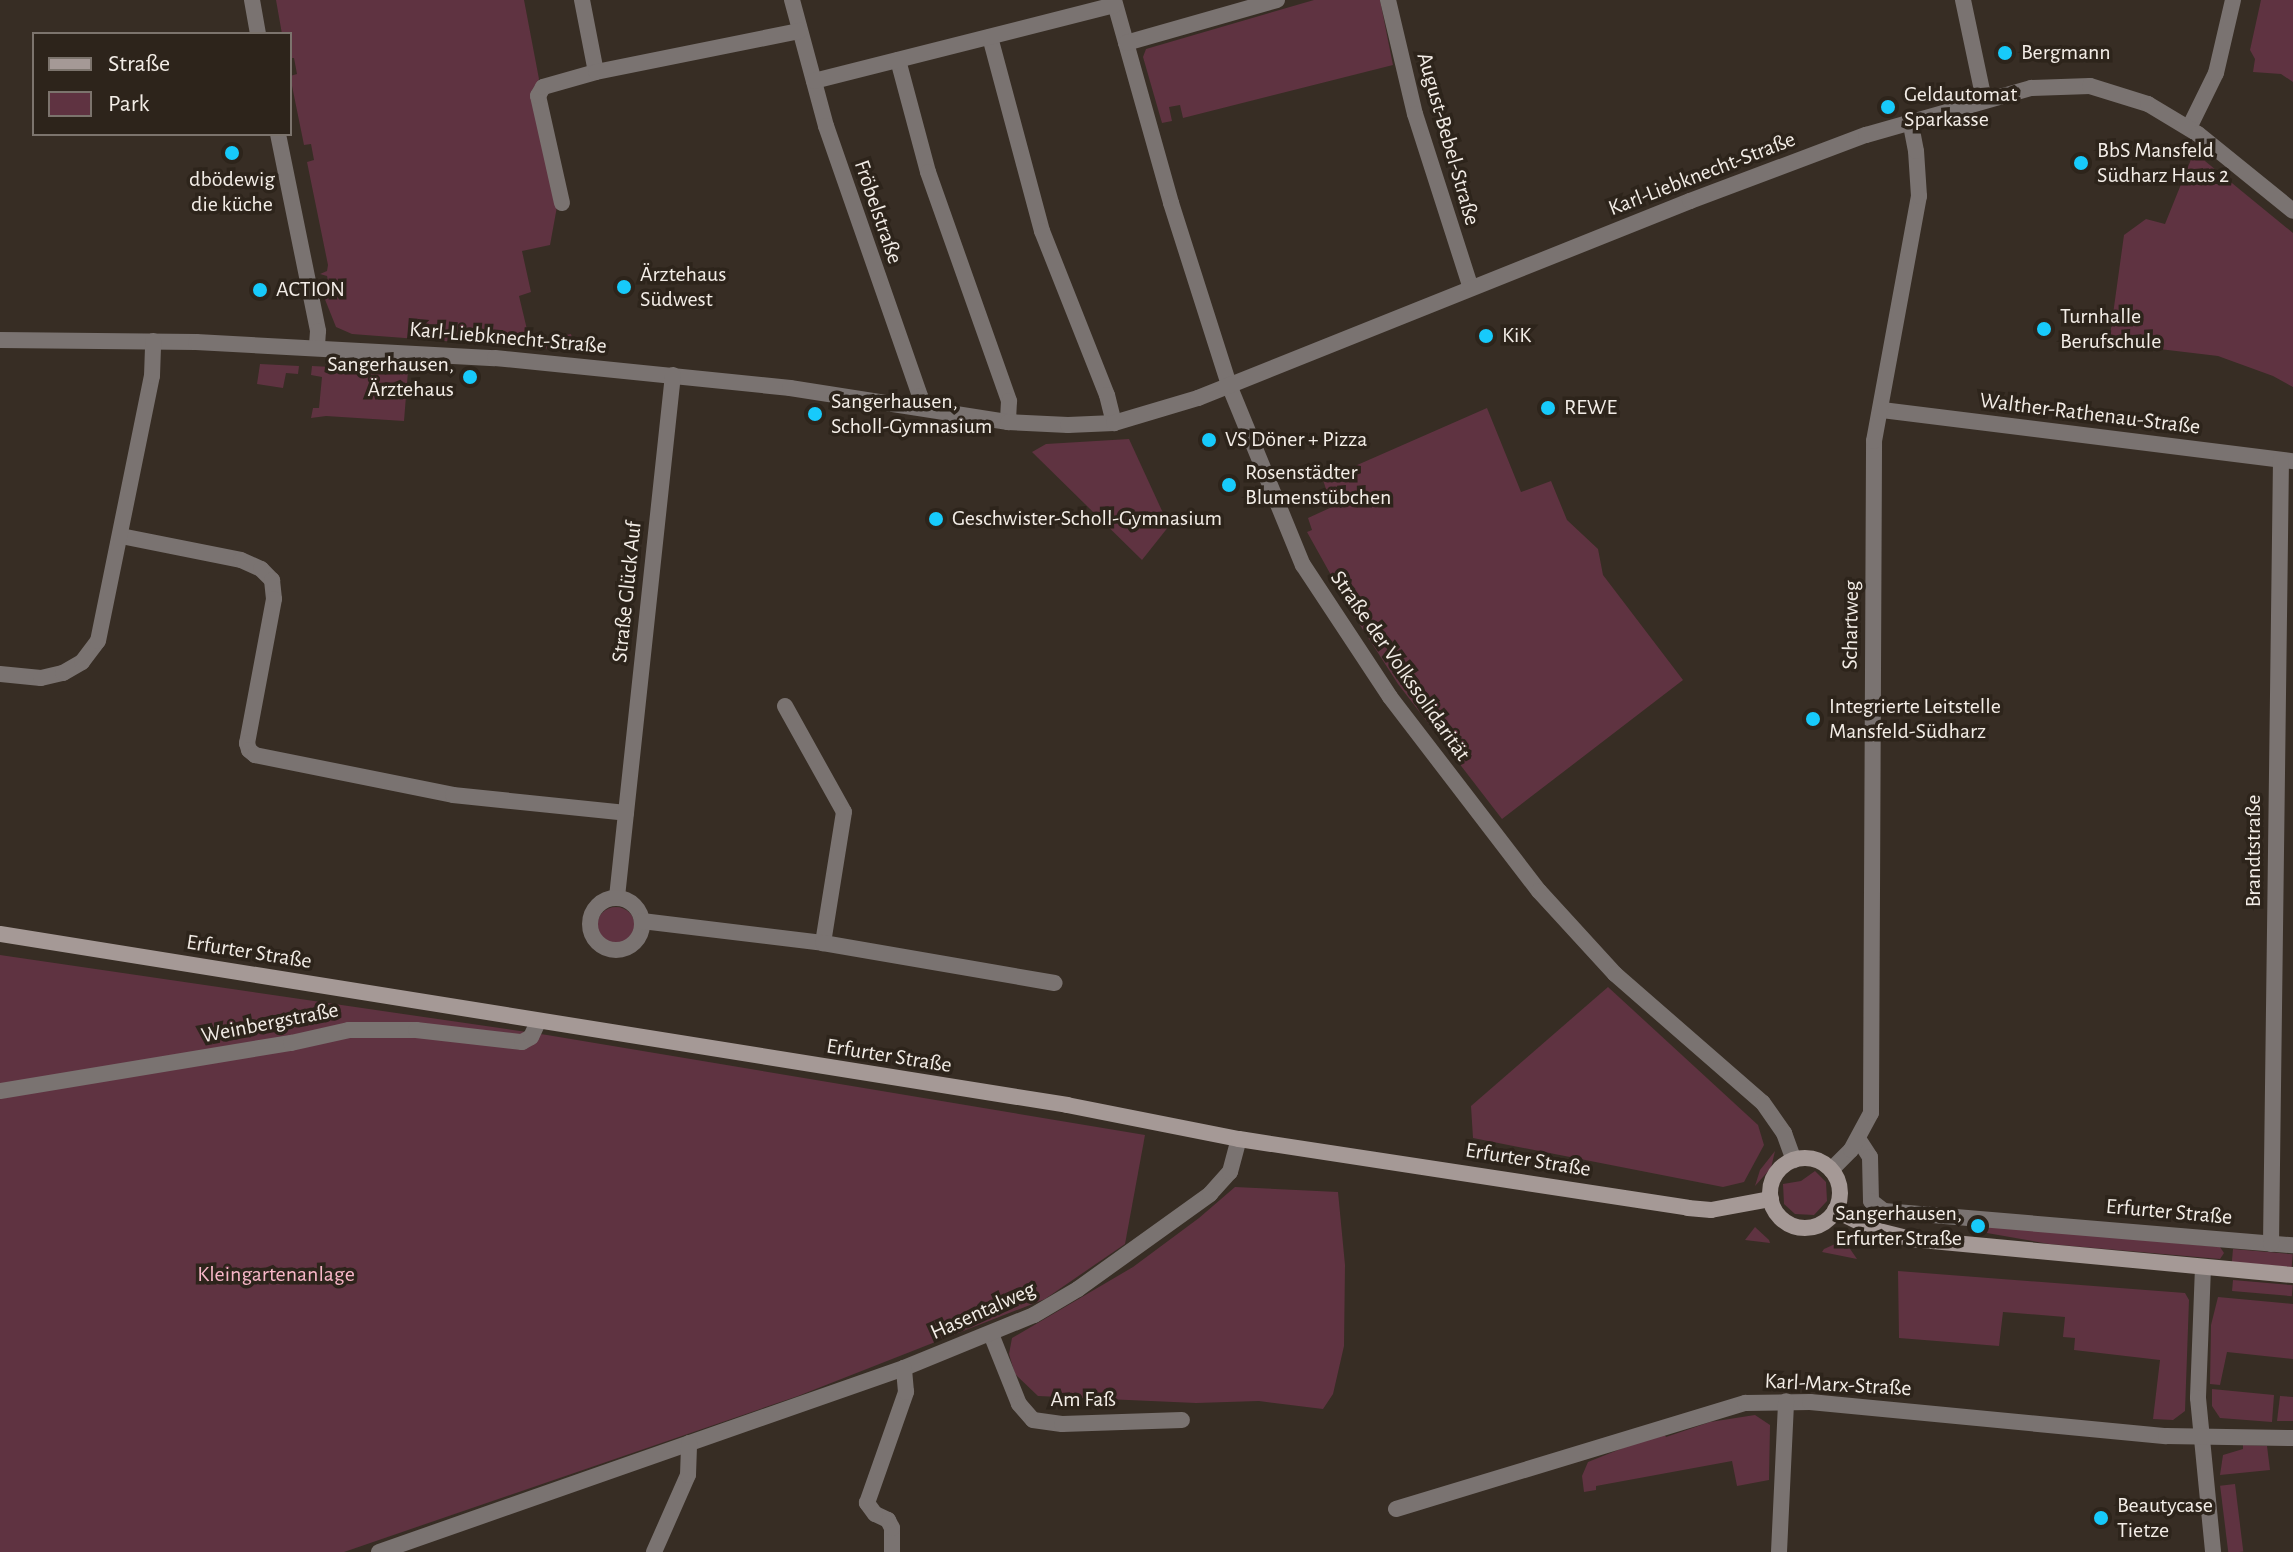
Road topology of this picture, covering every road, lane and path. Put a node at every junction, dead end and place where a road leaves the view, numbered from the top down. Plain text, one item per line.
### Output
1 (252, 0) edge
2 (582, 0) edge
3 (792, 0) edge
4 (1277, 0) edge
5 (1388, 0) edge
6 (1963, 0) edge
7 (2233, 0) edge
8 (1115, 2) edge
9 (800, 31) junction
10 (258, 32) edge
11 (990, 37) junction
12 (1126, 43) junction
13 (898, 60) junction
14 (596, 72) junction
15 (814, 81) junction
16 (1984, 100) junction
17 (1910, 120) junction
18 (2189, 128) junction
19 (278, 136) edge
20 (562, 203) dead end
21 (2293, 211) edge
22 (1471, 288) junction
23 (0, 340) edge
24 (153, 341) junction
25 (317, 347) junction
26 (673, 375) junction
27 (1229, 385) junction
28 (919, 406) junction
29 (1882, 410) junction
30 (1008, 422) junction
31 (1114, 423) junction
32 (2287, 460) edge
33 (121, 536) junction
34 (0, 674) edge
35 (785, 706) dead end
36 (626, 813) junction
37 (617, 897) junction
38 (642, 921) junction
39 (0, 934) edge
40 (823, 943) junction
41 (1055, 983) dead end
42 (538, 1022) junction
43 (0, 1091) edge
44 (1239, 1139) junction
45 (1859, 1140) junction
46 (1794, 1160) junction
47 (1831, 1170) junction
48 (1771, 1199) junction
49 (1835, 1210) junction
50 (2271, 1244) junction
51 (2293, 1245) edge
52 (2203, 1267) junction
53 (2293, 1275) edge
54 (991, 1334) junction
55 (904, 1368) junction
56 (1786, 1401) junction
57 (1182, 1420) dead end
58 (2200, 1437) junction
59 (2293, 1438) edge
60 (689, 1443) junction
61 (1396, 1509) dead end
62 (379, 1552) edge
63 (654, 1552) edge
64 (892, 1552) edge
65 (1779, 1552) edge
66 (2213, 1552) edge

1 - 10 street
2 - 14 street
3 - 9 street, Fröbelstraße
4 - 12 street
5 - 22 street, August-Bebel-Straße
6 - 16 street
7 - 18 street
8 - 11 street
8 - 12 street, Straße der Volkssolidarität
9 - 14 street
9 - 15 street, Fröbelstraße
11 - 13 street
11 - 31 street
12 - 27 street, Straße der Volkssolidarität
13 - 15 street
13 - 30 street
14 - 20 street
15 - 28 street, Fröbelstraße
16 - 17 street, Karl-Liebknecht-Straße
16 - 18 street, Karl-Liebknecht-Straße
17 - 22 street, Karl-Liebknecht-Straße
17 - 29 street, Schartweg
18 - 21 street, Karl-Liebknecht-Straße
19 - 25 street
22 - 27 street, Karl-Liebknecht-Straße
23 - 24 street, Karl-Liebknecht-Straße
24 - 25 street, Karl-Liebknecht-Straße
24 - 33 street
25 - 26 street, Karl-Liebknecht-Straße
26 - 28 street, Karl-Liebknecht-Straße
26 - 36 street, Straße Glück Auf
27 - 31 street, Karl-Liebknecht-Straße
27 - 46 street, Straße der Volkssolidarität
28 - 30 street, Karl-Liebknecht-Straße
29 - 32 street, Walther-Rathenau-Straße
29 - 45 street, Schartweg
30 - 31 street, Karl-Liebknecht-Straße
32 - 50 street, Brandtstraße
33 - 34 street
33 - 36 street
35 - 40 street
36 - 37 street, Straße Glück Auf
37 - 38 street
37 - 38 street
38 - 40 street
39 - 42 main road, Erfurter Straße
40 - 41 street
42 - 43 street, Weinbergstraße
42 - 44 main road, Erfurter Straße
44 - 48 main road, Erfurter Straße
44 - 54 street, Hasentalweg
45 - 47 street, Schartweg
45 - 50 street, Erfurter Straße
46 - 47 main road
46 - 48 main road
47 - 49 main road
48 - 49 main road
49 - 52 main road
50 - 51 street, Erfurter Straße
52 - 53 main road
52 - 58 street
54 - 55 street, Hasentalweg
54 - 57 street, Am Faß
55 - 60 street, Hasentalweg
55 - 64 street
56 - 58 street, Karl-Marx-Straße
56 - 61 street, Karl-Marx-Straße
56 - 65 street
58 - 59 street, Karl-Marx-Straße
58 - 66 street
60 - 62 street, Hasentalweg
60 - 63 street

